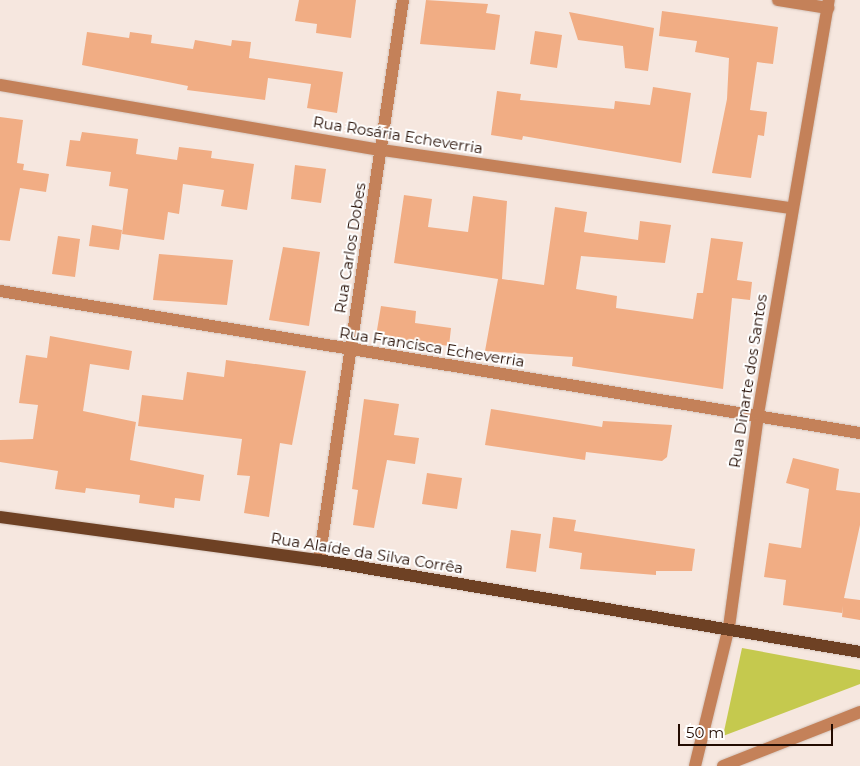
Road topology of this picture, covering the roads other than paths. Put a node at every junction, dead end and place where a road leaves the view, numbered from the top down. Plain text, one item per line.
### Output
1 (403, 0) edge
2 (778, 0) edge
3 (828, 4) edge
4 (0, 85) edge
5 (382, 150) junction
6 (792, 208) junction
7 (0, 291) edge
8 (350, 351) junction
9 (758, 414) junction
10 (860, 433) edge
11 (0, 517) edge
12 (319, 560) junction
13 (729, 627) junction
14 (860, 652) edge
15 (860, 712) edge
16 (695, 766) edge
17 (723, 766) edge

1 - 5 street, Rua Carlos Dobes
2 - 3 street
3 - 6 street, Rua Dinarte dos Santos
4 - 5 street, Rua Rosária Echeverria
5 - 6 street, Rua Rosária Echeverria
5 - 8 street, Rua Carlos Dobes
6 - 9 street, Rua Dinarte dos Santos
7 - 8 street, Rua Francisca Echeverria
8 - 9 street, Rua Francisca Echeverria
8 - 12 street, Rua Carlos Dobes
9 - 10 street, Rua Francisca Echeverria
9 - 13 street, Rua Dinarte dos Santos
11 - 12 main road, Rua Alaíde da Silva Corrêa
12 - 13 main road, Rua Alaíde da Silva Corrêa
13 - 14 main road, Rua Alaíde da Silva Corrêa
13 - 16 street, Rua Dinarte dos Santos
15 - 17 street

